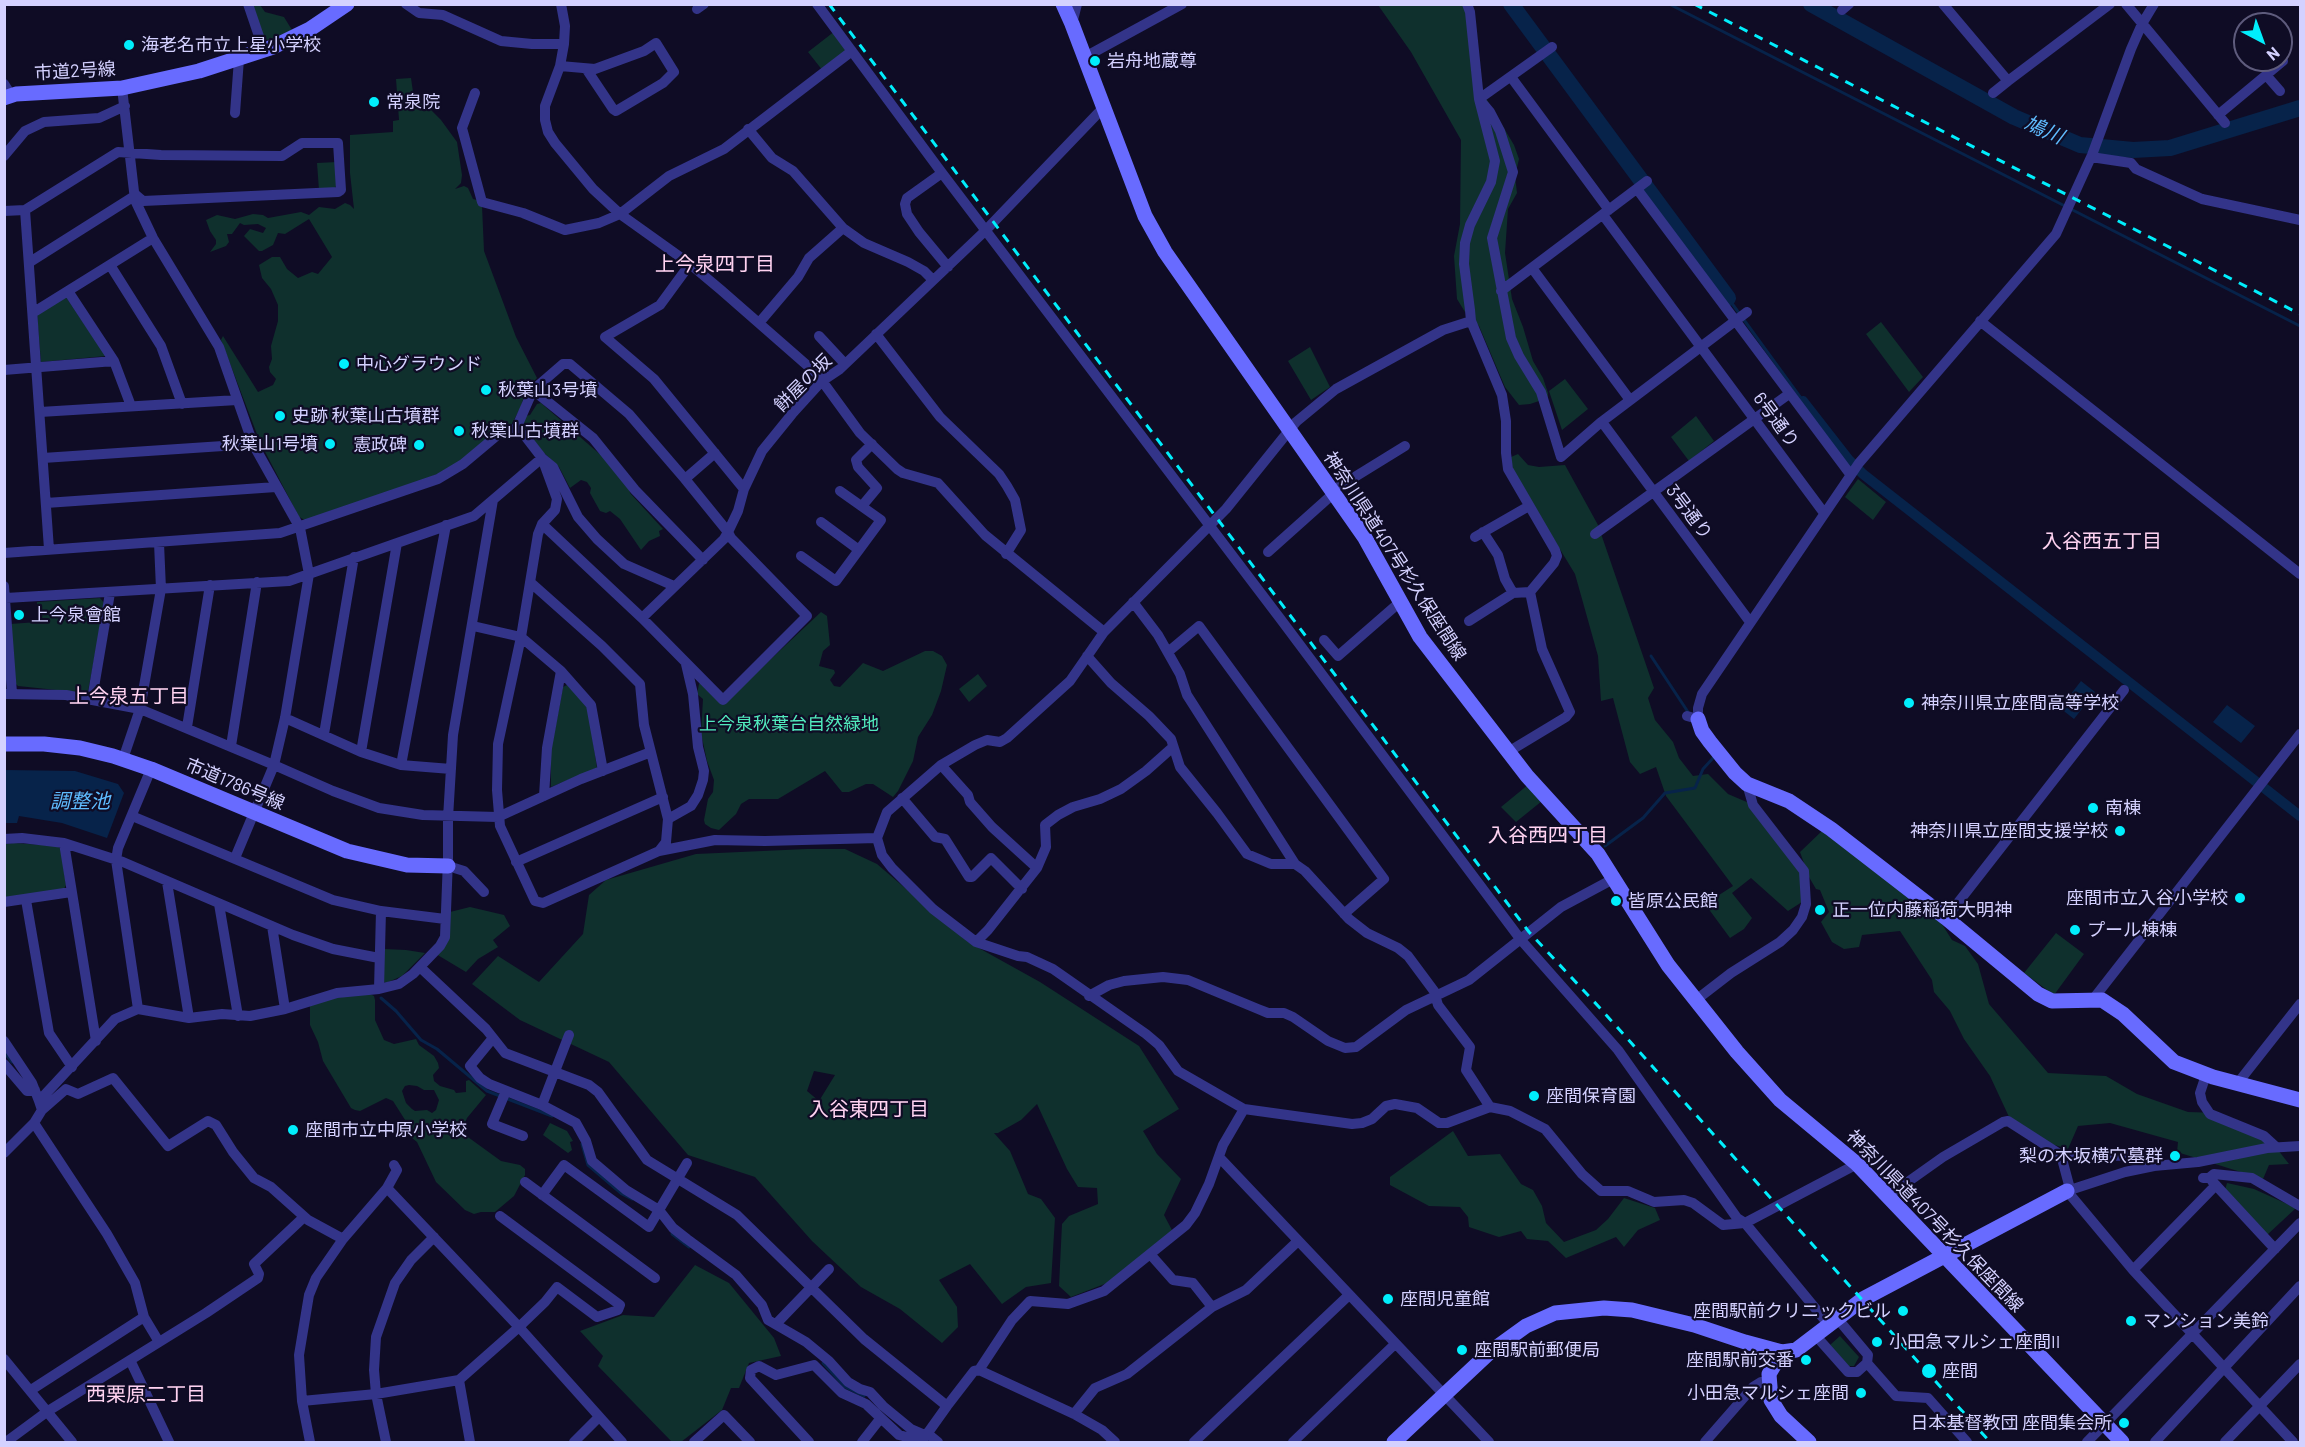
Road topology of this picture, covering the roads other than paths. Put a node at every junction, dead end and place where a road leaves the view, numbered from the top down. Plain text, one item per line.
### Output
1 (249, 4) edge
2 (347, 4) edge
3 (406, 4) edge
4 (561, 4) edge
5 (817, 4) edge
6 (1063, 4) edge
7 (1077, 4) edge
8 (1182, 4) edge
9 (1467, 4) edge
10 (1943, 4) edge
11 (2110, 4) edge
12 (2126, 4) edge
13 (2154, 4) edge
14 (1072, 24) junction
15 (2142, 24) junction
16 (564, 44) junction
17 (1547, 50) dead end
18 (264, 51) junction
19 (852, 51) junction
20 (1085, 57) junction
21 (239, 59) junction
22 (560, 66) junction
23 (587, 69) junction
24 (2270, 72) edge
25 (2266, 75) junction
26 (1511, 77) junction
27 (2008, 81) junction
28 (122, 88) junction
29 (2280, 91) dead end
30 (6, 92) edge
31 (475, 93) dead end
32 (1993, 93) dead end
33 (1479, 99) junction
34 (125, 106) junction
35 (1104, 107) junction
36 (235, 114) dead end
37 (748, 129) junction
38 (129, 154) junction
39 (4, 156) edge
40 (2091, 157) junction
41 (942, 173) junction
42 (140, 198) junction
43 (25, 210) junction
44 (4, 211) edge
45 (1606, 212) junction
46 (620, 214) junction
47 (2301, 220) edge
48 (843, 228) junction
49 (985, 231) junction
50 (153, 238) junction
51 (30, 262) junction
52 (690, 264) junction
53 (110, 265) junction
54 (948, 267) junction
55 (1532, 268) junction
56 (933, 280) junction
57 (68, 291) junction
58 (1501, 291) junction
59 (34, 312) junction
60 (1470, 316) junction
61 (1742, 316) junction
62 (1980, 321) junction
63 (759, 323) junction
64 (876, 334) junction
65 (819, 336) dead end
66 (1701, 346) junction
67 (114, 362) junction
68 (845, 364) junction
69 (37, 367) junction
70 (4, 370) edge
71 (822, 381) junction
72 (533, 390) junction
73 (1789, 394) junction
74 (237, 400) junction
75 (1630, 400) junction
76 (182, 404) junction
77 (130, 406) junction
78 (40, 412) junction
79 (1755, 418) junction
80 (1602, 422) junction
81 (1289, 430) junction
82 (515, 431) junction
83 (253, 444) junction
84 (872, 444) junction
85 (1405, 446) dead end
86 (716, 453) junction
87 (43, 458) junction
88 (542, 458) junction
89 (1853, 470) junction
90 (685, 479) junction
91 (276, 487) junction
92 (744, 489) junction
93 (840, 491) dead end
94 (1333, 492) junction
95 (1653, 492) junction
96 (493, 500) junction
97 (46, 503) junction
98 (862, 506) junction
99 (1529, 506) junction
100 (1824, 513) junction
101 (821, 522) dead end
102 (542, 524) junction
103 (446, 525) junction
104 (1209, 525) junction
105 (300, 528) junction
106 (728, 532) junction
107 (1595, 534) dead end
108 (159, 543) junction
109 (397, 543) junction
110 (49, 549) junction
111 (859, 550) junction
112 (1268, 552) dead end
113 (4, 553) edge
114 (1006, 554) junction
115 (801, 556) dead end
116 (354, 557) junction
117 (703, 560) junction
118 (309, 574) junction
119 (2301, 574) edge
120 (257, 582) junction
121 (530, 582) junction
122 (210, 585) junction
123 (4, 586) edge
124 (674, 586) junction
125 (161, 589) junction
126 (1513, 592) junction
127 (1530, 592) junction
128 (110, 593) junction
129 (6, 598) edge
130 (1133, 602) junction
131 (1400, 602) junction
132 (642, 618) junction
133 (1469, 621) dead end
134 (1750, 622) junction
135 (473, 626) junction
136 (1104, 632) junction
137 (521, 637) junction
138 (1324, 640) dead end
139 (1168, 652) junction
140 (1087, 656) junction
141 (686, 663) junction
142 (561, 671) junction
143 (2124, 690) dead end
144 (8, 693) edge
145 (92, 699) junction
146 (140, 709) junction
147 (1692, 717) joint
148 (285, 718) junction
149 (187, 727) junction
150 (324, 734) junction
151 (2301, 734) edge
152 (4, 744) edge
153 (231, 746) junction
154 (1173, 747) junction
155 (361, 752) junction
156 (651, 752) junction
157 (1508, 752) junction
158 (123, 759) junction
159 (274, 765) junction
160 (401, 765) junction
161 (941, 765) junction
162 (451, 769) junction
163 (151, 770) junction
164 (603, 771) junction
165 (1747, 784) junction
166 (544, 795) junction
167 (663, 797) junction
168 (902, 798) junction
169 (255, 813) junction
170 (132, 816) junction
171 (448, 818) junction
172 (498, 818) junction
173 (668, 819) junction
174 (877, 837) junction
175 (4, 839) edge
176 (64, 843) junction
177 (659, 851) junction
178 (235, 858) junction
179 (116, 860) junction
180 (516, 862) junction
181 (1295, 864) junction
182 (448, 866) junction
183 (1037, 868) junction
184 (1615, 878) junction
185 (167, 882) junction
186 (1022, 889) junction
187 (71, 892) junction
188 (484, 892) dead end
189 (26, 900) junction
190 (4, 902) edge
191 (219, 904) junction
192 (381, 911) junction
193 (1344, 914) junction
194 (1946, 918) junction
195 (445, 919) junction
196 (272, 926) junction
197 (1521, 940) junction
198 (976, 942) junction
199 (379, 958) junction
200 (421, 968) junction
201 (379, 989) junction
202 (1089, 996) junction
203 (1436, 997) junction
204 (2094, 999) junction
205 (1696, 1000) junction
206 (2301, 1004) edge
207 (138, 1009) junction
208 (285, 1009) junction
209 (238, 1016) junction
210 (189, 1018) junction
211 (569, 1035) dead end
212 (493, 1038) junction
213 (4, 1041) edge
214 (96, 1041) junction
215 (4, 1064) edge
216 (72, 1067) junction
217 (554, 1072) junction
218 (2206, 1075) junction
219 (2237, 1084) junction
220 (35, 1090) junction
221 (504, 1095) junction
222 (2301, 1100) edge
223 (542, 1105) junction
224 (40, 1106) junction
225 (1490, 1107) junction
226 (1244, 1109) junction
227 (34, 1123) junction
228 (523, 1136) dead end
229 (2301, 1146) edge
230 (2276, 1147) junction
231 (4, 1153) edge
232 (2061, 1155) junction
233 (1219, 1157) junction
234 (687, 1163) dead end
235 (1857, 1164) junction
236 (394, 1165) dead end
237 (2154, 1166) junction
238 (678, 1179) junction
239 (2209, 1180) junction
240 (525, 1182) dead end
241 (387, 1188) junction
242 (2067, 1191) junction
243 (542, 1194) junction
244 (1888, 1196) junction
245 (2301, 1206) edge
246 (656, 1215) junction
247 (500, 1216) dead end
248 (304, 1217) junction
249 (1745, 1223) junction
250 (2301, 1223) edge
251 (434, 1237) junction
252 (344, 1239) junction
253 (1298, 1241) junction
254 (2275, 1249) junction
255 (1150, 1254) junction
256 (1946, 1256) junction
257 (829, 1269) dead end
258 (2133, 1270) junction
259 (655, 1278) dead end
260 (2301, 1286) edge
261 (811, 1287) junction
262 (1349, 1295) junction
263 (1212, 1307) junction
264 (144, 1317) junction
265 (1833, 1321) junction
266 (776, 1324) junction
267 (519, 1328) junction
268 (2193, 1334) junction
269 (1816, 1336) junction
270 (159, 1342) junction
271 (1395, 1344) junction
272 (1782, 1352) junction
273 (4, 1359) edge
274 (130, 1360) junction
275 (1867, 1363) junction
276 (2301, 1364) edge
277 (2224, 1369) junction
278 (979, 1370) junction
279 (459, 1380) junction
280 (1768, 1382) junction
281 (31, 1390) junction
282 (376, 1394) junction
283 (1444, 1395) junction
284 (302, 1401) junction
285 (947, 1406) junction
286 (2259, 1407) junction
287 (48, 1411) junction
288 (1074, 1414) junction
289 (598, 1417) junction
290 (880, 1419) junction
291 (2104, 1425) junction
292 (924, 1438) edge
293 (6, 1443) edge
294 (72, 1443) edge
295 (170, 1443) edge
296 (310, 1443) edge
297 (386, 1443) edge
298 (470, 1443) edge
299 (574, 1443) edge
300 (622, 1443) edge
301 (694, 1443) edge
302 (750, 1443) edge
303 (809, 1443) edge
304 (862, 1443) edge
305 (938, 1443) edge
306 (1115, 1443) edge
307 (1194, 1443) edge
308 (1293, 1443) edge
309 (1394, 1443) edge
310 (1489, 1443) edge
311 (1705, 1443) edge
312 (1809, 1443) edge
313 (1967, 1443) edge
314 (2087, 1443) edge
315 (2122, 1443) edge
316 (2155, 1443) edge
317 (2225, 1443) edge
318 (2293, 1443) edge

1 - 18 street
2 - 18 street, 市道2号線
3 - 16 street
4 - 16 street
5 - 19 street
6 - 14 street, 神奈川県道407号杉久保座間線
7 - 14 street
8 - 20 street
9 - 33 street
10 - 27 street
11 - 27 street
12 - 15 street
13 - 15 street
14 - 20 street, 神奈川県道407号杉久保座間線
15 - 25 street
15 - 40 street
16 - 22 street
17 - 26 street
18 - 21 street, 市道2号線
19 - 37 street
19 - 41 street
20 - 35 street, 神奈川県道407号杉久保座間線
21 - 28 street, 市道2号線
21 - 36 street
22 - 23 street
22 - 46 street
23 - 23 street
24 - 25 street
25 - 29 street
26 - 33 street
26 - 45 street, 6号通り
27 - 32 street
28 - 30 street, 市道2号線
28 - 34 street
31 - 46 street
33 - 58 street
33 - 60 street
34 - 38 street
34 - 39 street
35 - 49 street, 餅屋の坂
35 - 81 street, 神奈川県道407号杉久保座間線
37 - 46 street
37 - 48 street
38 - 42 street
38 - 42 street
38 - 43 street
40 - 47 street
40 - 62 street
41 - 49 street
41 - 54 street
42 - 50 street
42 - 51 street
43 - 44 street
43 - 51 street
45 - 55 street
45 - 61 street
45 - 66 street, 6号通り
46 - 52 street
48 - 56 street
48 - 63 street
49 - 54 street, 餅屋の坂
49 - 104 street
50 - 53 street
50 - 74 street
51 - 59 street
52 - 63 street
52 - 86 street
53 - 57 street
53 - 76 street
54 - 56 street, 餅屋の坂
55 - 58 street
55 - 75 street
56 - 64 street, 餅屋の坂
57 - 59 street
57 - 67 street
58 - 80 street
59 - 69 street
60 - 81 street
60 - 99 street
61 - 66 street
61 - 73 street
62 - 89 street
62 - 119 street
63 - 71 street
64 - 68 street, 餅屋の坂
64 - 114 street
65 - 68 street
66 - 75 street
66 - 79 street, 6号通り
67 - 69 street
67 - 77 street
68 - 71 street, 餅屋の坂
69 - 70 street
69 - 78 street
71 - 84 street
71 - 92 street, 餅屋の坂
72 - 82 street
72 - 90 street
72 - 117 street
73 - 79 street
73 - 89 street
74 - 76 street
74 - 83 street
75 - 80 street
76 - 77 street
77 - 78 street
78 - 87 street
79 - 95 street
79 - 100 street, 6号通り
80 - 95 street, 3号通り
81 - 94 street, 神奈川県道407号杉久保座間線
81 - 104 street
82 - 88 street
82 - 105 street
83 - 87 street
83 - 91 street
84 - 98 street
84 - 114 street
85 - 94 street
86 - 90 street
86 - 92 street
87 - 97 street
88 - 96 street
88 - 102 street
88 - 124 street
89 - 100 street
90 - 106 street
91 - 97 street
91 - 105 street
92 - 106 street, 餅屋の坂
93 - 98 street
94 - 112 street
94 - 131 street, 神奈川県道407号杉久保座間線
95 - 107 street
95 - 134 street, 3号通り
96 - 103 street
96 - 135 street
97 - 110 street
98 - 111 street
99 - 126 street
99 - 127 street
100 - 134 street
101 - 111 street
102 - 121 street
102 - 132 street
103 - 109 street
103 - 160 street
104 - 130 street
104 - 197 street
105 - 108 street
105 - 118 street
106 - 117 street, 餅屋の坂
106 - 141 street
108 - 110 street
108 - 125 street
109 - 116 street
109 - 155 street
110 - 113 street
111 - 115 street
114 - 136 street
116 - 118 street
116 - 150 street
117 - 124 street, 餅屋の坂
118 - 120 street
118 - 148 street
120 - 122 street
120 - 153 street
121 - 137 street
121 - 156 street
122 - 125 street
122 - 149 street
123 - 129 street
124 - 132 street, 餅屋の坂
125 - 128 street
125 - 146 street
126 - 127 street
126 - 133 street
127 - 157 street
128 - 129 street
128 - 145 street
129 - 144 street
130 - 136 street
130 - 139 street
131 - 138 street
131 - 157 street, 神奈川県道407号杉久保座間線
132 - 141 street
134 - 147 street
135 - 137 street
135 - 162 street
136 - 140 street
137 - 142 street
137 - 172 street
139 - 181 street
139 - 193 street
140 - 154 street
140 - 161 street
141 - 173 street
142 - 164 street
142 - 166 street
143 - 194 street
144 - 145 street
145 - 146 street
146 - 149 street
146 - 158 street
147 - 165 street
148 - 150 street
148 - 159 street
149 - 153 street
150 - 155 street
151 - 204 street
152 - 158 street, 市道1786号線
153 - 159 street
154 - 181 street
154 - 183 street
155 - 160 street
156 - 164 street
156 - 167 street
157 - 184 street, 神奈川県道407号杉久保座間線
158 - 163 street, 市道1786号線
159 - 169 street
159 - 171 street
160 - 162 street
161 - 168 street
161 - 183 street
162 - 171 street
163 - 169 street, 市道1786号線
163 - 170 street
164 - 166 street
165 - 194 street
165 - 205 street
166 - 172 street
167 - 173 street
167 - 180 street
168 - 174 street
168 - 186 street
169 - 178 street
169 - 182 street, 市道1786号線
170 - 178 street
170 - 179 street
171 - 172 street
171 - 182 street
172 - 180 street
173 - 177 street
174 - 177 street
174 - 198 street
175 - 176 street
176 - 179 street
176 - 187 street
177 - 180 street
178 - 192 street
179 - 185 street
179 - 207 street
181 - 193 street
182 - 188 street
182 - 195 street
183 - 186 street
184 - 197 street
184 - 205 street, 神奈川県道407号杉久保座間線
185 - 191 street
185 - 210 street
186 - 198 street
187 - 189 street
187 - 214 street
189 - 190 street
189 - 216 street
191 - 196 street
191 - 209 street
192 - 195 street
192 - 199 street
193 - 203 street
194 - 204 street
195 - 200 street
196 - 199 street
196 - 208 street
197 - 203 street
197 - 249 street
198 - 202 street
199 - 201 street
200 - 201 street
200 - 212 street
201 - 208 street
202 - 203 street
202 - 226 street
203 - 225 street
204 - 218 street
205 - 235 street, 神奈川県道407号杉久保座間線
206 - 219 street
207 - 210 street
207 - 214 street
208 - 209 street
209 - 210 street
211 - 217 street
212 - 217 street
212 - 221 street
213 - 220 street
214 - 216 street
215 - 220 street
216 - 224 street
217 - 223 street
217 - 238 street
218 - 219 street
218 - 230 street
219 - 222 street
220 - 224 street
221 - 223 street
221 - 228 street
223 - 246 street
224 - 227 street
224 - 248 street
225 - 226 street
225 - 249 street
226 - 233 street
227 - 231 street
227 - 264 street
229 - 230 street
230 - 237 street
232 - 237 street
232 - 242 street
232 - 244 street
233 - 253 street
233 - 255 street
234 - 238 street
235 - 244 street, 神奈川県道407号杉久保座間線
235 - 249 street
236 - 241 street
237 - 242 street
238 - 246 street
238 - 261 street
239 - 245 street
239 - 254 street
239 - 258 street
240 - 243 street
241 - 251 street
241 - 252 street
242 - 256 street
242 - 258 street
243 - 246 street
243 - 259 street
244 - 256 street, 神奈川県道407号杉久保座間線
246 - 266 street
247 - 267 street
248 - 252 street
248 - 270 street
249 - 265 street
250 - 254 street
251 - 267 street
251 - 282 street
252 - 284 street
253 - 262 street
253 - 263 street
254 - 268 street
255 - 263 street
255 - 278 street
256 - 265 street
256 - 291 street, 神奈川県道407号杉久保座間線
257 - 261 street
258 - 268 street
260 - 277 street
261 - 266 street
261 - 285 street
262 - 271 street
262 - 307 street
263 - 288 street
264 - 270 street
264 - 281 street
265 - 269 street
265 - 275 street
266 - 292 street
267 - 279 street
267 - 289 street
268 - 277 street
268 - 291 street
269 - 272 street
269 - 275 street
270 - 274 street
271 - 283 street
271 - 308 street
272 - 280 street
272 - 283 street
273 - 281 street
274 - 287 street
274 - 295 street
275 - 313 street
276 - 286 street
277 - 286 street
277 - 316 street
278 - 285 street
278 - 288 street
279 - 282 street
279 - 298 street
280 - 311 street
280 - 312 street
281 - 287 street
282 - 284 street
282 - 297 street
283 - 309 street
283 - 310 street
284 - 296 street
285 - 292 street
286 - 317 street
286 - 318 street
287 - 293 street
287 - 294 street
288 - 306 street
289 - 299 street
289 - 300 street
290 - 292 street
290 - 303 street
290 - 304 street
291 - 314 street
291 - 315 street, 神奈川県道407号杉久保座間線
292 - 305 street
301 - 302 street

